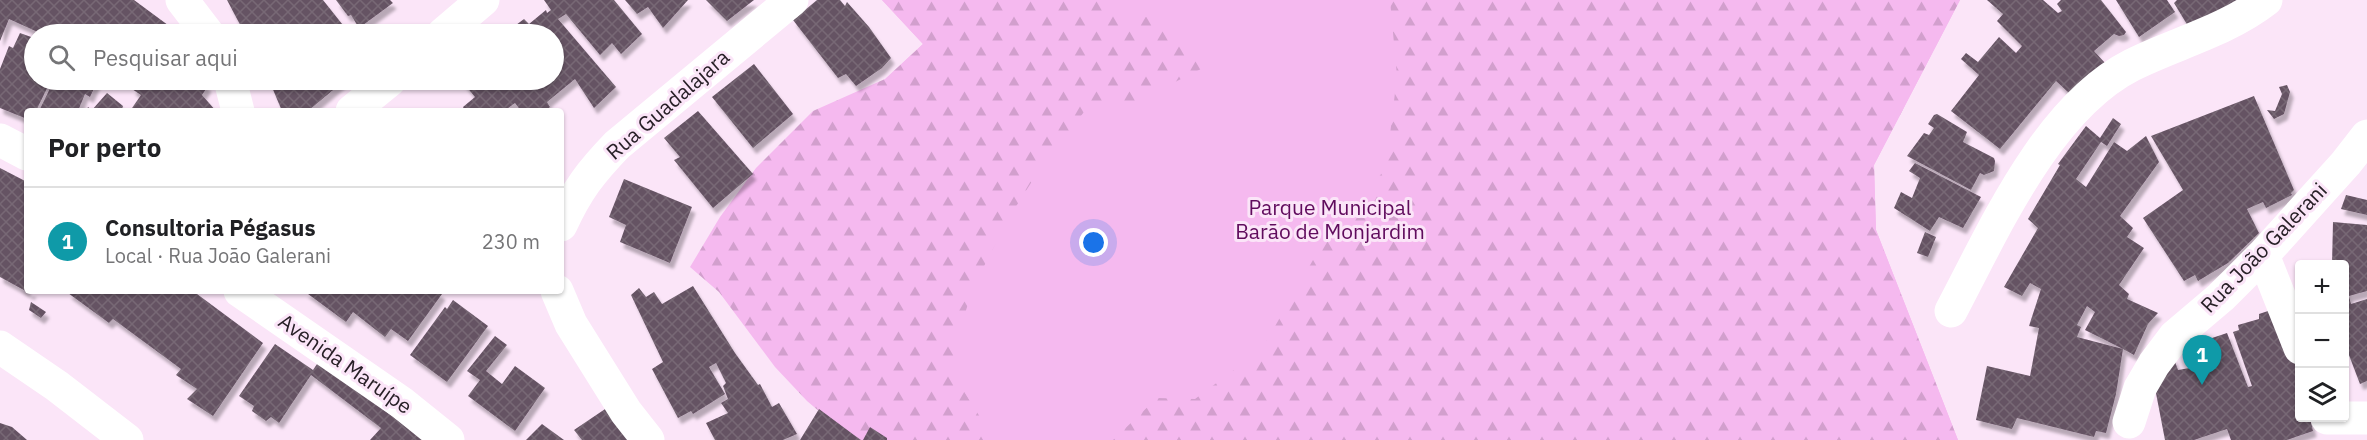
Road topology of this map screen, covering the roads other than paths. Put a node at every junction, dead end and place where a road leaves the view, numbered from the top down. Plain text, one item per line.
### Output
1 (182, 0) edge
2 (483, 0) edge
3 (792, 0) edge
4 (2266, 0) edge
5 (200, 24) edge
6 (455, 24) edge
7 (233, 90) edge
8 (378, 90) edge
9 (237, 108) edge
10 (356, 108) edge
11 (2367, 136) edge
12 (0, 140) edge
13 (24, 152) edge
14 (564, 218) edge
15 (2263, 255) junction
16 (244, 294) edge
17 (557, 294) edge
18 (1951, 310) dead end
19 (2295, 335) edge
20 (0, 346) edge
21 (2349, 418) edge
22 (2367, 418) edge
23 (2129, 422) dead end
24 (2328, 422) edge
25 (127, 440) edge
26 (448, 440) edge
27 (648, 440) edge
28 (2335, 440) edge

1 - 5 street
2 - 6 street
3 - 14 street, Rua Guadalajara
4 - 18 street
7 - 9 street
8 - 10 street
11 - 15 street, Rua João Galerani
12 - 13 street
15 - 19 street
15 - 23 street, Rua João Galerani
16 - 26 street, Avenida Maruípe
17 - 27 street
20 - 25 street
21 - 22 street
24 - 28 street

